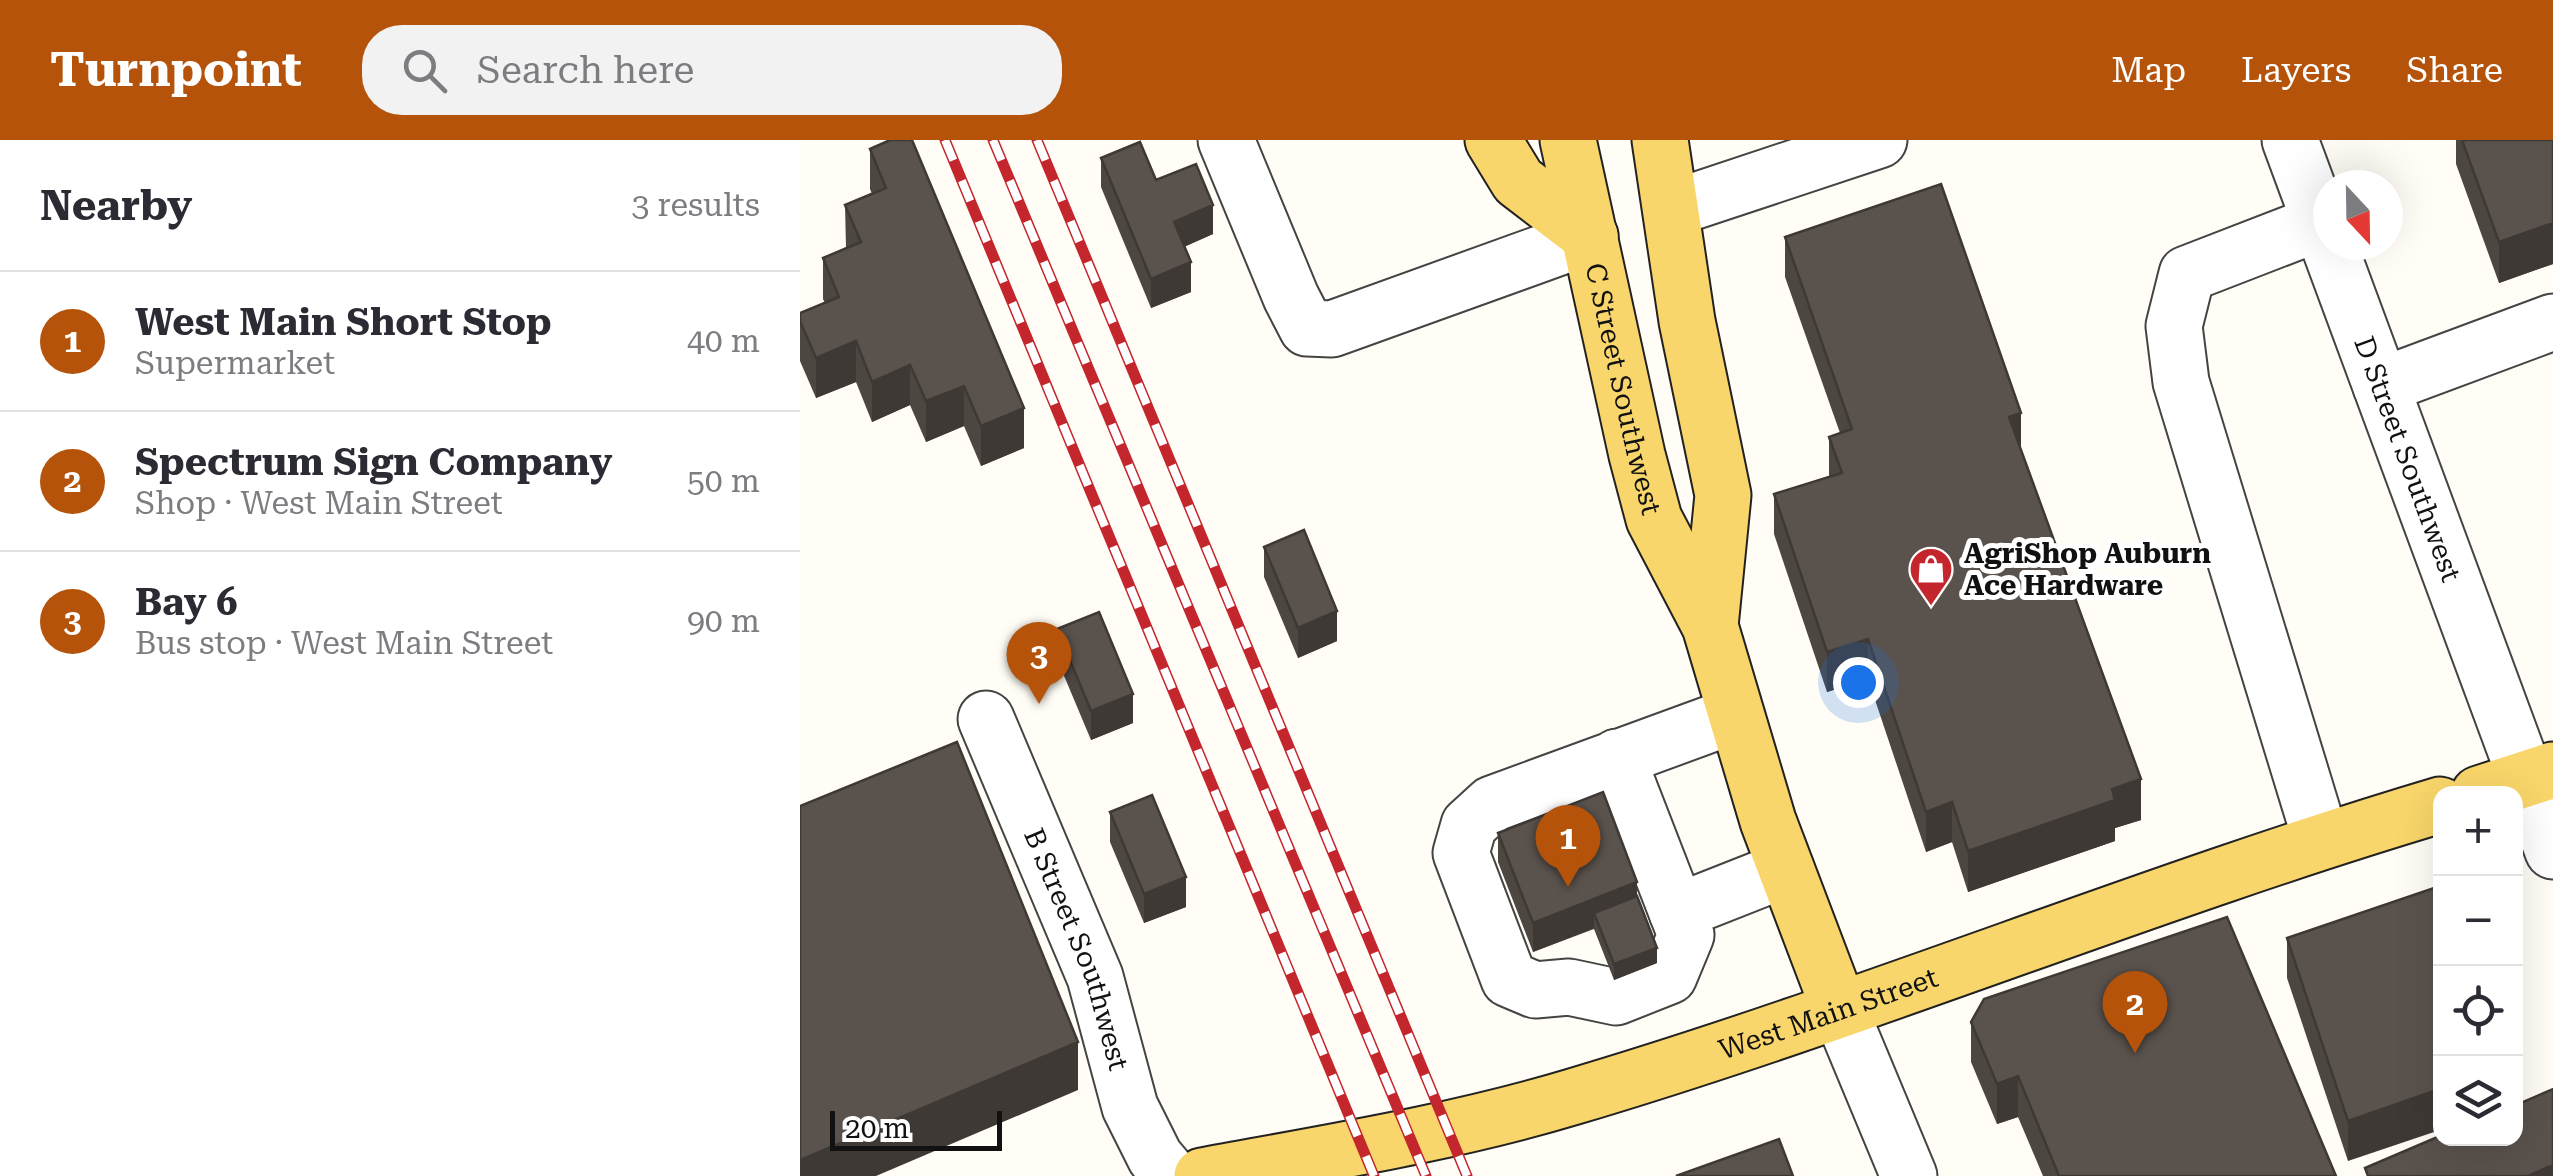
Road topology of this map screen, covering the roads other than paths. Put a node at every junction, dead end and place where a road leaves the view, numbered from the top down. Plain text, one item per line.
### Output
1 (1226, 140) edge
2 (1493, 140) edge
3 (1568, 140) edge
4 (1660, 140) edge
5 (2290, 140) edge
6 (1866, 142) edge
7 (2313, 205) edge
8 (1672, 209) junction
9 (2313, 224) edge
10 (1590, 236) junction
11 (2333, 260) edge
12 (2553, 322) edge
13 (2381, 386) junction
14 (1710, 626) junction
15 (1735, 715) junction
16 (986, 718) dead end
17 (1617, 758) junction
18 (2519, 781) edge
19 (2433, 807) edge
20 (2322, 840) junction
21 (2553, 851) edge
22 (1786, 869) junction
23 (1636, 944) junction
24 (1839, 1008) junction
25 (1171, 1176) edge
26 (1202, 1176) edge
27 (1909, 1176) edge

1 - 10 street
2 - 10 main road
3 - 10 main road, C Street Southwest
4 - 8 main road, C Street Southwest
5 - 7 street, D Street Southwest
6 - 8 street
8 - 14 main road, C Street Southwest
9 - 20 street
10 - 14 main road, C Street Southwest
11 - 13 street, D Street Southwest
12 - 13 street
13 - 18 street, D Street Southwest
14 - 15 main road, C Street Southwest
15 - 17 street
15 - 22 main road, C Street Southwest
16 - 25 street, B Street Southwest
17 - 23 street
17 - 23 street
18 - 21 street, D Street Southwest
19 - 20 main road, West Main Street
20 - 24 main road, West Main Street
22 - 23 street
22 - 24 main road, C Street Southwest
24 - 26 main road, West Main Street
24 - 27 street

